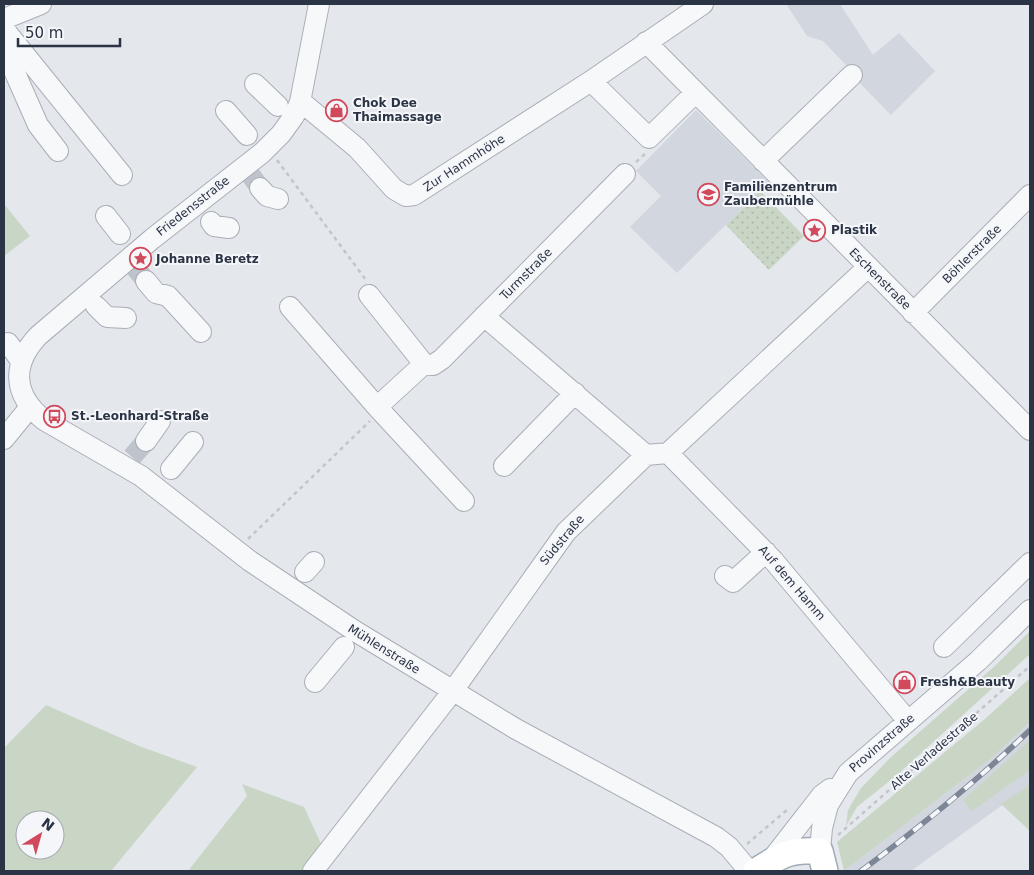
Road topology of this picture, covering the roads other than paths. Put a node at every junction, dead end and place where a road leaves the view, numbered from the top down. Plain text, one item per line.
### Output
1 (41, 4) edge
2 (703, 4) edge
3 (316, 5) edge
4 (13, 11) edge
5 (4, 29) edge
6 (646, 42) junction
7 (4, 48) edge
8 (852, 75) dead end
9 (591, 81) junction
10 (255, 84) dead end
11 (695, 92) junction
12 (289, 109) junction
13 (226, 112) dead end
14 (258, 145) junction
15 (58, 151) dead end
16 (764, 161) junction
17 (624, 174) dead end
18 (122, 175) dead end
19 (252, 176) junction
20 (1030, 195) edge
21 (278, 199) dead end
22 (106, 216) dead end
23 (132, 256) junction
24 (868, 267) junction
25 (370, 295) road end
26 (92, 301) junction
27 (290, 307) dead end
28 (913, 313) junction
29 (484, 316) junction
30 (126, 318) dead end
31 (201, 332) dead end
32 (11, 353) edge
33 (424, 364) junction
34 (575, 393) junction
35 (30, 407) junction
36 (379, 409) junction
37 (160, 421) dead end
38 (1030, 430) edge
39 (4, 439) edge
40 (146, 440) tunnel mouth
41 (193, 442) dead end
42 (668, 453) junction
43 (646, 455) junction
44 (504, 466) dead end
45 (163, 479) junction
46 (464, 501) dead end
47 (766, 552) junction
48 (1030, 564) edge
49 (725, 576) dead end
50 (1030, 610) edge
51 (349, 639) junction
52 (944, 648) dead end
53 (315, 682) dead end
54 (452, 692) junction
55 (908, 721) junction
56 (844, 778) junction
57 (828, 852) edge
58 (758, 868) edge
59 (313, 871) edge

1 - 4 street
2 - 6 street, Zur Hammhöhe
3 - 12 street, Friedensstraße
5 - 18 street
6 - 9 street, Zur Hammhöhe
6 - 11 street, Eschenstraße
7 - 15 street
8 - 16 street
9 - 11 street
9 - 12 street, Zur Hammhöhe
10 - 12 street
11 - 16 street, Eschenstraße
12 - 14 street, Friedensstraße
13 - 14 street
14 - 19 street, Friedensstraße
16 - 24 street, Eschenstraße
17 - 29 street, Turmstraße
19 - 21 street
19 - 23 street, Friedensstraße
20 - 28 street, Böhlerstraße
22 - 23 street
23 - 26 street, Friedensstraße
23 - 31 street
24 - 28 street, Eschenstraße
24 - 42 street
25 - 33 street
26 - 30 street
26 - 32 street, Friedensstraße
27 - 36 street
28 - 38 street, Eschenstraße
29 - 33 street, Turmstraße
29 - 34 street
32 - 35 street, Friedensstraße
33 - 36 street, Turmstraße
34 - 43 street
34 - 44 street
35 - 39 street
35 - 45 street, Mühlenstraße
36 - 46 street
37 - 40 street
41 - 45 street
42 - 43 street
42 - 47 street, Auf dem Hamm
43 - 54 street, Südstraße
45 - 51 street, Mühlenstraße
47 - 49 street
47 - 55 street, Auf dem Hamm
48 - 52 street
50 - 55 street, Provinzstraße
51 - 53 street
51 - 54 street, Mühlenstraße
54 - 58 street, Mühlenstraße
54 - 59 street, Südstraße
55 - 56 street, Provinzstraße
56 - 57 street, Provinzstraße
56 - 58 street
57 - 58 main road

